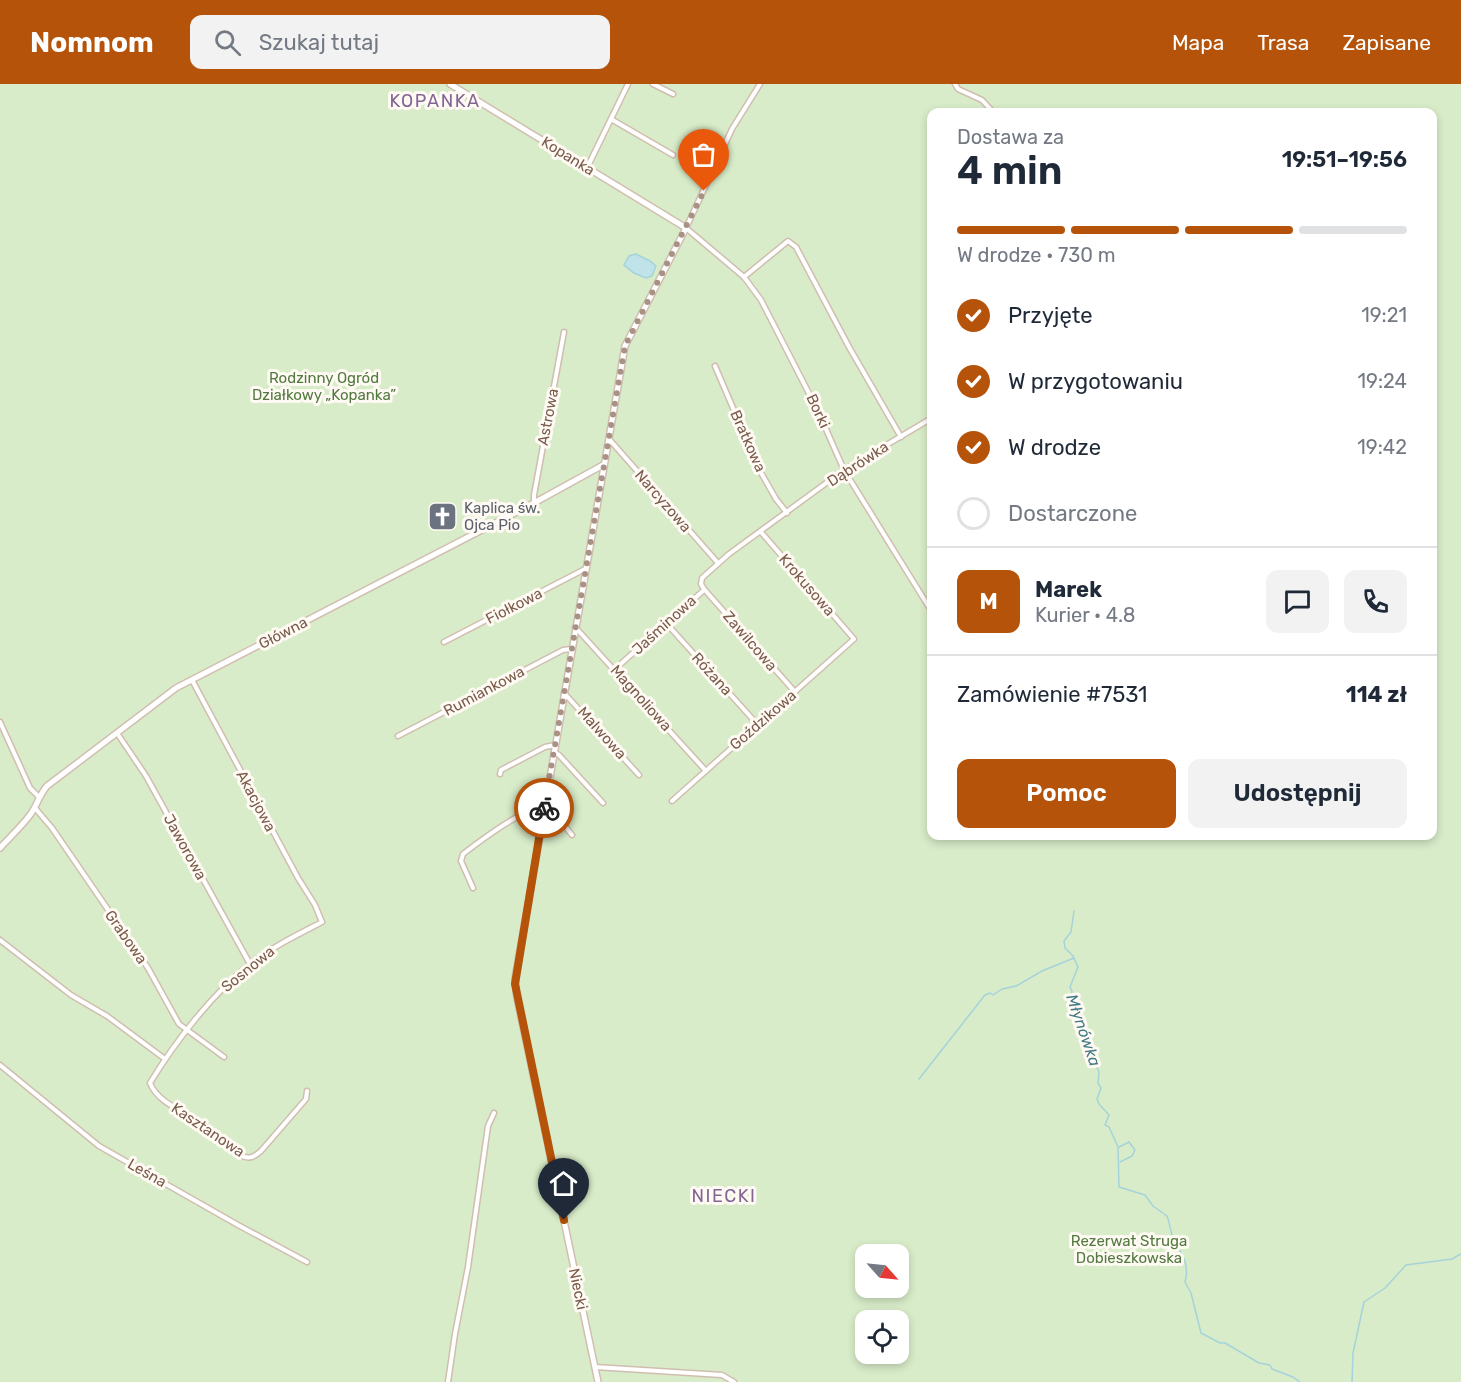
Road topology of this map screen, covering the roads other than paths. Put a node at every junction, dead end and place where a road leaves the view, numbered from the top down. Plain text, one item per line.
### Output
1 (450, 84) edge
2 (628, 84) edge
3 (653, 84) edge
4 (760, 84) edge
5 (955, 84) edge
6 (673, 94) dead end
7 (989, 108) edge
8 (611, 119) junction
9 (672, 155) dead end
10 (586, 168) junction
11 (686, 228) junction
12 (744, 277) junction
13 (564, 332) dead end
14 (715, 366) dead end
15 (927, 421) edge
16 (901, 437) junction
17 (608, 439) junction
18 (603, 465) junction
19 (844, 470) junction
20 (534, 503) junction
21 (787, 513) junction
22 (761, 532) junction
23 (718, 563) junction
24 (585, 569) junction
25 (704, 590) junction
26 (927, 604) edge
27 (666, 623) junction
28 (575, 627) junction
29 (854, 639) joint
30 (444, 642) dead end
31 (571, 649) junction
32 (615, 669) junction
33 (191, 680) junction
34 (795, 692) junction
35 (564, 693) junction
36 (0, 722) edge
37 (758, 725) junction
38 (117, 733) junction
39 (398, 736) dead end
40 (554, 748) junction
41 (706, 771) junction
42 (500, 774) dead end
43 (639, 775) dead end
44 (39, 797) junction
45 (672, 801) dead end
46 (603, 803) dead end
47 (544, 807) junction
48 (35, 808) junction
49 (572, 835) dead end
50 (0, 848) edge
51 (473, 888) dead end
52 (322, 922) joint
53 (0, 940) edge
54 (250, 964) junction
55 (187, 1032) junction
56 (224, 1057) dead end
57 (165, 1059) junction
58 (0, 1065) edge
59 (307, 1091) dead end
60 (494, 1113) dead end
61 (307, 1262) dead end
62 (594, 1367) junction
63 (448, 1382) edge
64 (598, 1382) edge
65 (734, 1382) edge

1 - 10 street, Kopanka
2 - 8 street
3 - 6 street
4 - 11 street
5 - 7 street
8 - 9 street
8 - 10 street
10 - 11 street, Kopanka
11 - 12 street, Borki
11 - 17 street, Niecki
12 - 16 street
12 - 19 street, Borki
13 - 20 street, Astrowa
14 - 21 street, Bratkowa
15 - 16 street, Dąbrówka
16 - 19 street, Dąbrówka
17 - 18 street, Niecki
17 - 23 street, Narcyzowa
18 - 20 street, Główna
18 - 24 street, Niecki
19 - 21 street, Dąbrówka
19 - 26 street, Borki
20 - 33 street, Główna
21 - 22 street, Jaśminowa
22 - 23 street, Jaśminowa
22 - 29 street, Krokusowa
23 - 25 street, Jaśminowa
24 - 28 street, Niecki
24 - 30 street, Fiołkowa
25 - 27 street, Jaśminowa
25 - 34 street, Zawilcowa
27 - 32 street, Jaśminowa
27 - 37 street, Różana
28 - 31 street, Niecki
28 - 32 street, Magnoliowa
29 - 34 street, Goździkowa
31 - 35 street, Niecki
31 - 39 street, Rumiankowa
32 - 41 street, Magnoliowa
33 - 38 street, Główna
33 - 52 street, Akacjowa
34 - 37 street, Goździkowa
35 - 40 street, Niecki
35 - 43 street, Malwowa
36 - 44 street
37 - 41 street, Goździkowa
38 - 44 street, Główna
38 - 54 street, Jaworowa
40 - 42 street
40 - 46 street
40 - 47 street, Niecki
41 - 45 street, Goździkowa
44 - 48 street, Główna
47 - 49 street
47 - 51 street
47 - 62 street, Niecki
48 - 50 street, Główna
48 - 55 street, Grabowa
52 - 54 street, Sosnowa
53 - 57 street
54 - 55 street, Sosnowa
55 - 56 street, Grabowa
55 - 57 street, Kasztanowa
57 - 59 street, Kasztanowa
58 - 61 street, Leśna
60 - 63 street
62 - 64 street, Niecki
62 - 65 street

